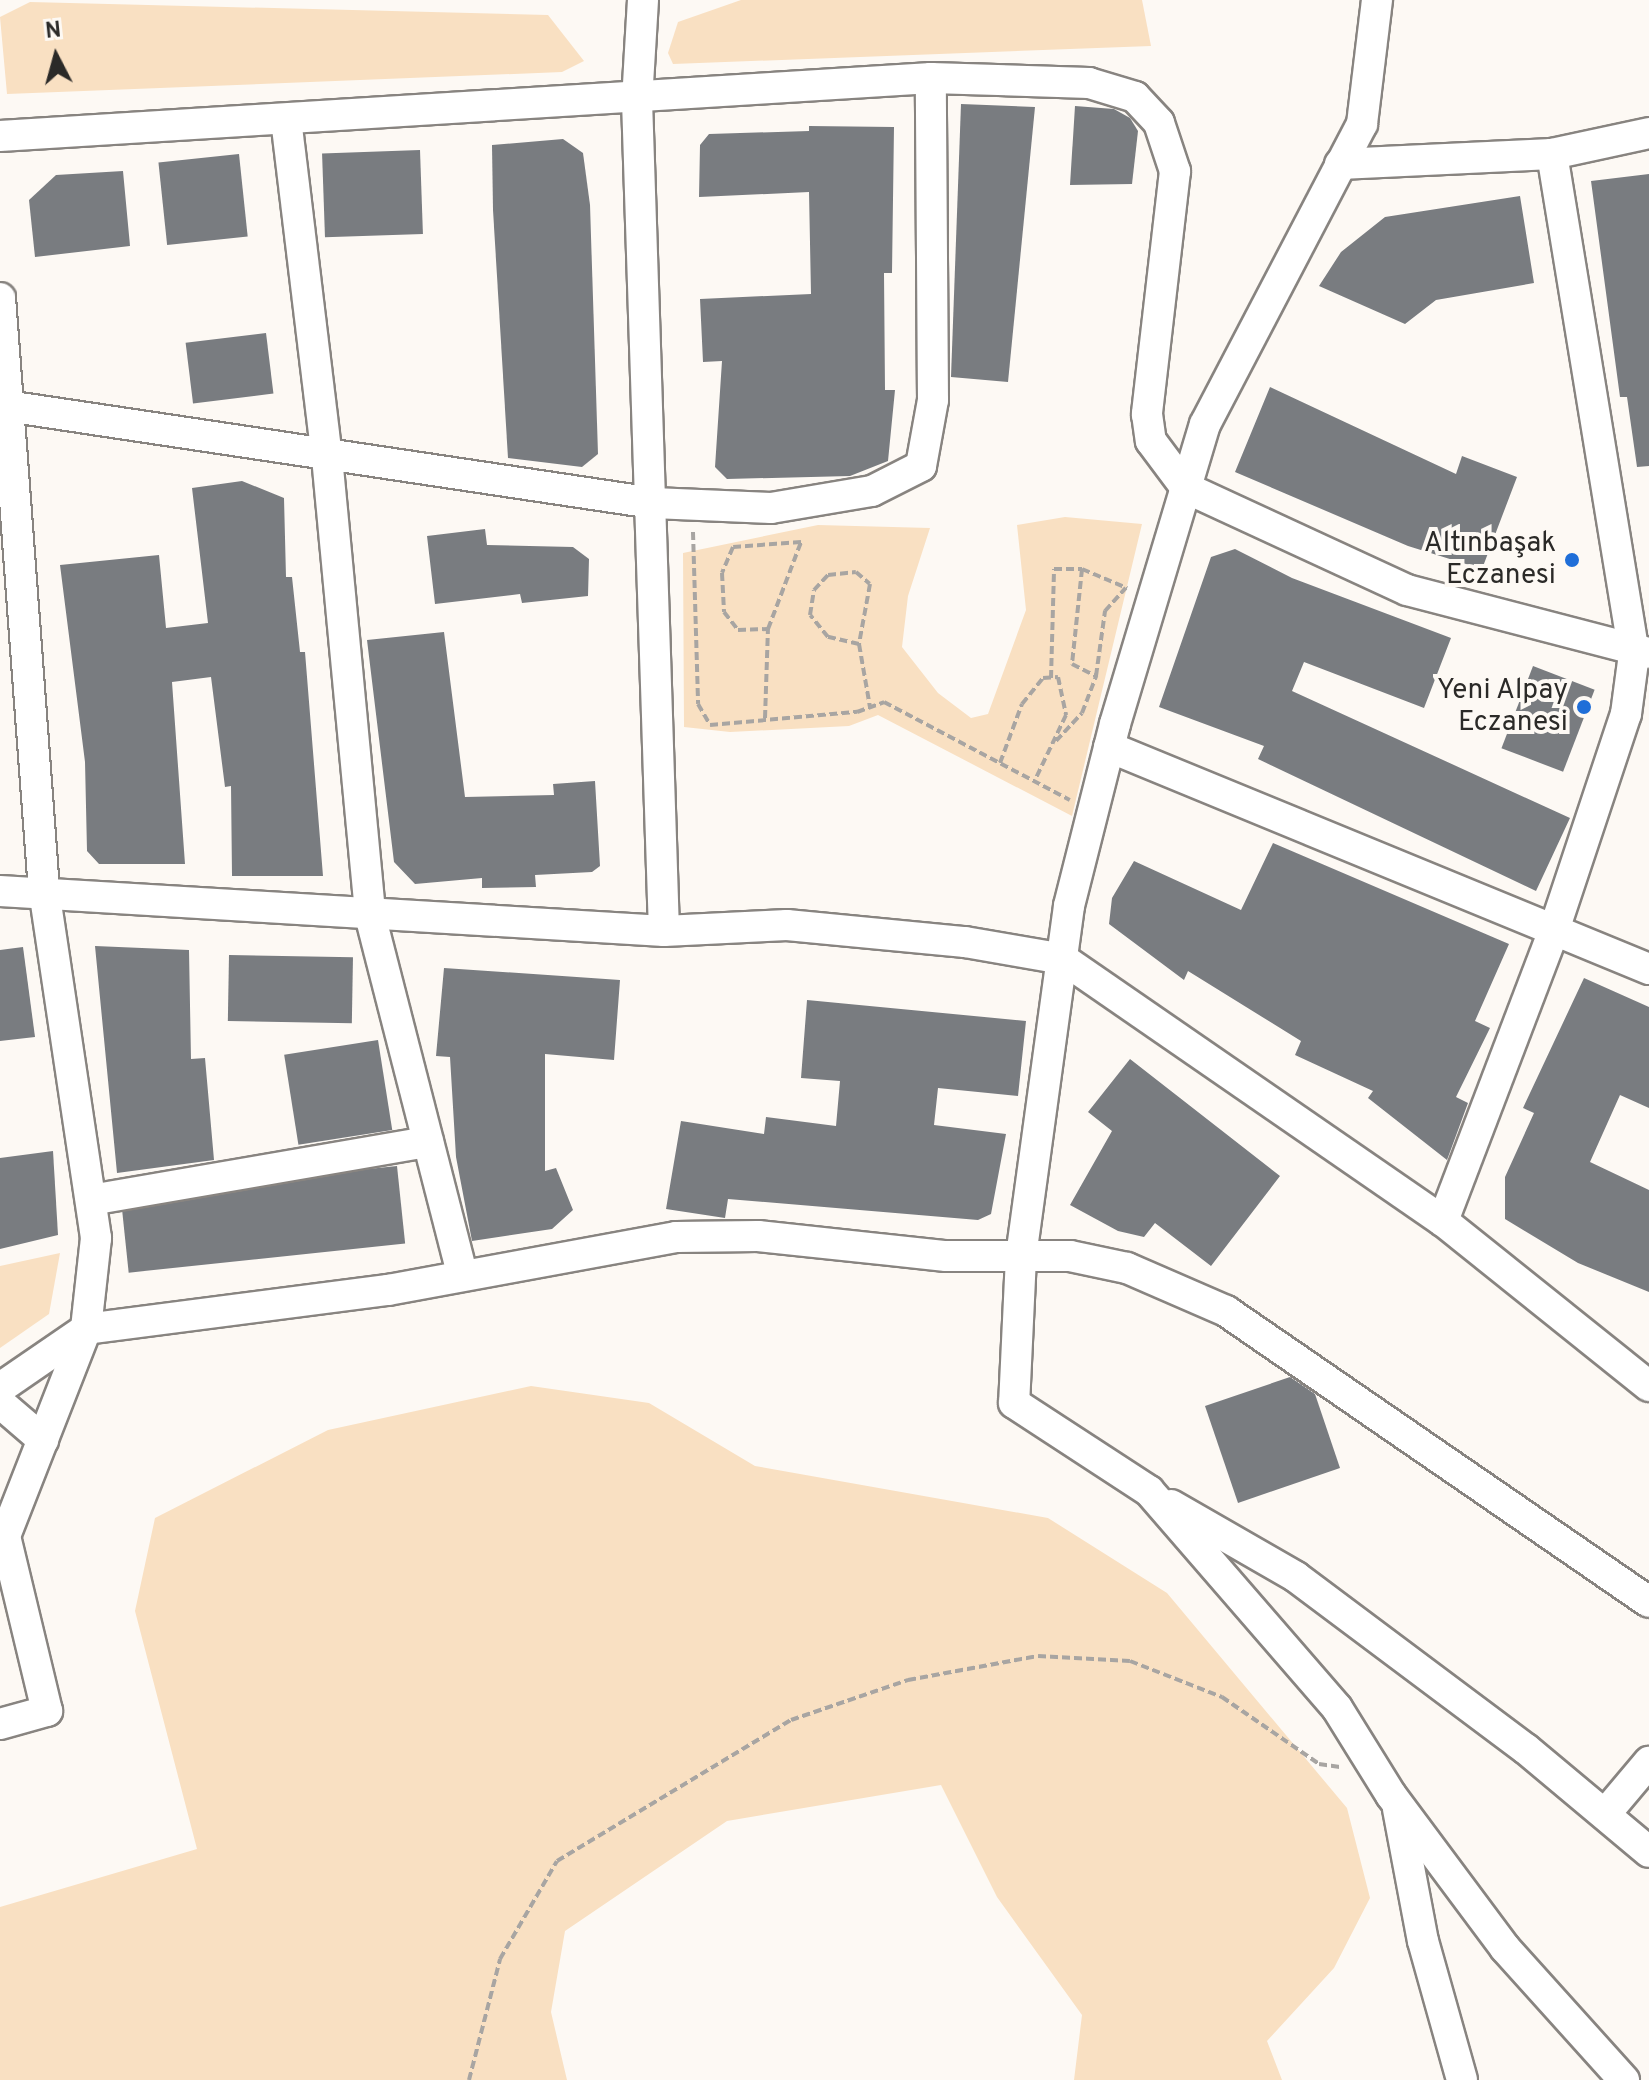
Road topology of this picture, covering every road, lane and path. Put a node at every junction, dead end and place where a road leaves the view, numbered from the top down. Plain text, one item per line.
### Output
1 (643, 0) edge
2 (1377, 0) edge
3 (931, 78) junction
4 (637, 100) junction
5 (286, 119) junction
6 (1649, 133) edge
7 (0, 136) edge
8 (1552, 154) junction
9 (1340, 164) junction
10 (0, 298) edge
11 (3, 404) edge
12 (327, 457) junction
13 (1186, 488) junction
14 (653, 503) junction
15 (692, 505) junction
16 (1082, 569) junction
17 (1139, 593) junction
18 (768, 629) junction
19 (859, 644) junction
20 (1641, 654) edge
21 (1096, 676) junction
22 (1051, 678) junction
23 (870, 707) junction
24 (765, 718) junction
25 (1051, 746) junction
26 (1109, 747) junction
27 (1000, 763) junction
28 (1035, 780) junction
29 (1093, 813) junction
30 (44, 890) junction
31 (0, 891) edge
32 (370, 915) junction
33 (1554, 930) junction
34 (664, 931) junction
35 (1063, 959) junction
36 (1649, 969) edge
37 (428, 1142) junction
38 (91, 1200) junction
39 (1443, 1221) junction
40 (1021, 1257) junction
41 (462, 1274) junction
42 (86, 1329) junction
43 (1649, 1386) edge
44 (0, 1388) edge
45 (0, 1403) edge
46 (43, 1440) junction
47 (1149, 1491) junction
48 (1649, 1602) edge
49 (0, 1724) edge
50 (1649, 1762) edge
51 (1376, 1771) junction
52 (1397, 1803) junction
53 (1606, 1813) junction
54 (1649, 1852) edge
55 (469, 2080) edge
56 (1462, 2080) edge
57 (1624, 2080) edge

1 - 4 street
2 - 9 street
3 - 4 street
3 - 13 street
3 - 15 street
4 - 5 street
4 - 14 street
5 - 7 street
5 - 12 street
6 - 8 street
8 - 9 street
8 - 20 street
9 - 13 street
10 - 11 street
11 - 12 street
11 - 30 street
12 - 14 street
12 - 32 street
13 - 17 street
13 - 20 street
14 - 15 street
14 - 34 street
15 - 24 path
16 - 17 path
16 - 21 path
16 - 22 path
17 - 21 path
17 - 26 street
18 - 18 path
18 - 24 path
19 - 19 path
19 - 23 path
20 - 33 street
21 - 25 path
22 - 25 path
22 - 27 path
23 - 24 path
23 - 27 path
25 - 28 path
26 - 29 street
26 - 33 street
27 - 28 path
28 - 29 path
29 - 35 street
30 - 31 street
30 - 32 street
30 - 38 street
32 - 34 street
32 - 37 street
33 - 36 street
33 - 39 street
34 - 35 street
35 - 39 street
35 - 40 street
37 - 38 street
37 - 41 street
38 - 42 street
39 - 43 street
40 - 41 street
40 - 47 street
40 - 48 street
41 - 42 street
42 - 44 street
42 - 46 street
45 - 46 street
46 - 49 street
47 - 51 street
47 - 53 street
50 - 53 street
51 - 52 street
51 - 55 path
52 - 56 street
52 - 57 street
53 - 54 street

